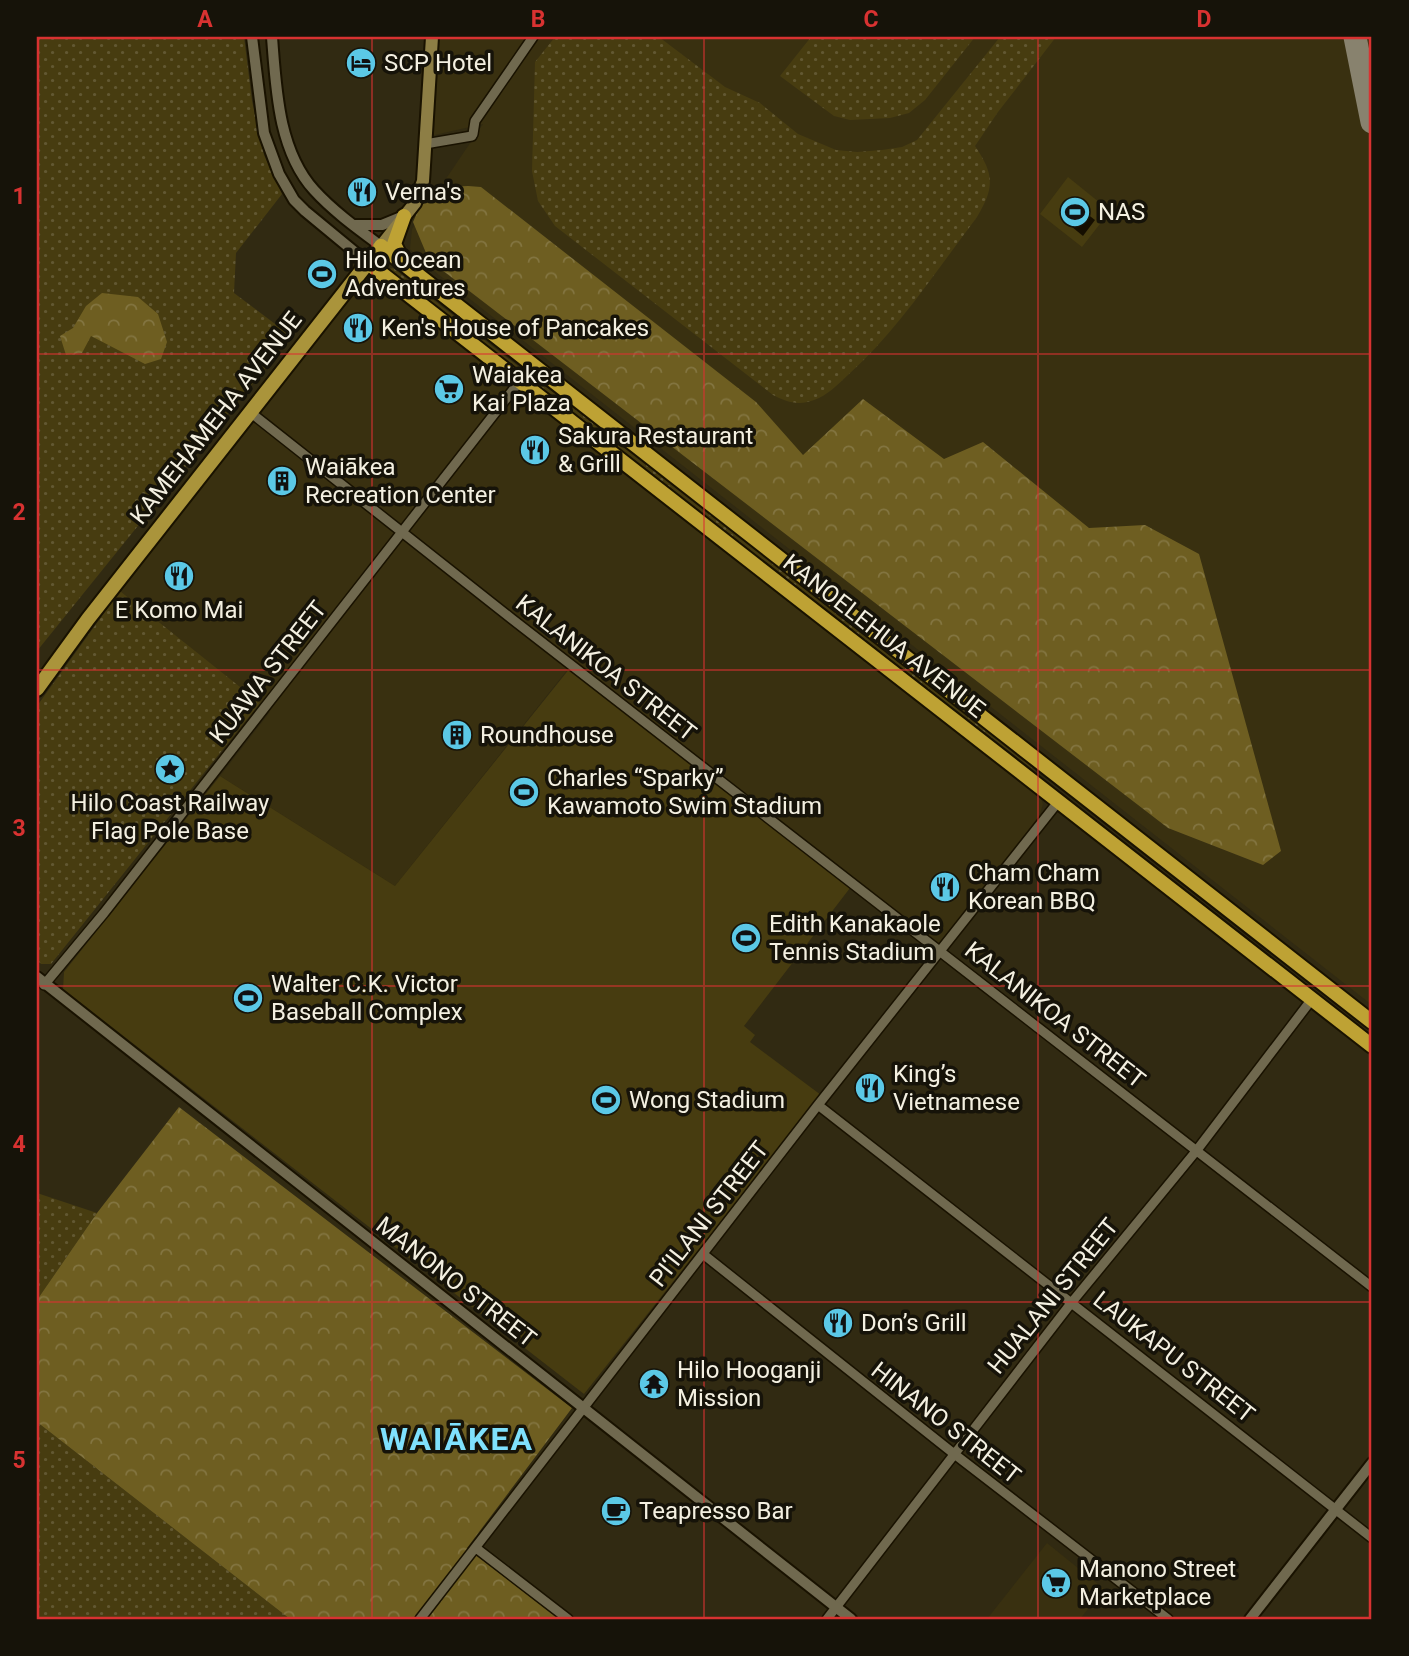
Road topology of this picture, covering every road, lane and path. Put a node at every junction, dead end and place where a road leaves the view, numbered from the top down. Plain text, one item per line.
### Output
1 (251, 37) edge
2 (272, 37) edge
3 (432, 37) edge
4 (533, 38) edge
5 (425, 148) junction
6 (404, 216) junction
7 (355, 225) junction
8 (381, 246) junction
9 (368, 262) junction
10 (405, 264) junction
11 (520, 381) junction
12 (250, 412) junction
13 (403, 531) junction
14 (88, 619) junction
15 (37, 677) edge
16 (37, 689) edge
17 (1034, 755) junction
18 (1058, 802) junction
19 (1094, 803) junction
20 (941, 951) junction
21 (41, 981) edge
22 (1312, 999) junction
23 (1372, 1022) edge
24 (1372, 1046) edge
25 (818, 1105) junction
26 (1197, 1150) junction
27 (703, 1254) junction
28 (1372, 1287) edge
29 (1072, 1302) junction
30 (583, 1409) junction
31 (953, 1453) junction
32 (1372, 1462) edge
33 (1335, 1509) junction
34 (1372, 1538) edge
35 (476, 1548) junction
36 (836, 1608) junction
37 (420, 1619) edge
38 (568, 1619) edge
39 (827, 1619) edge
40 (851, 1619) edge
41 (1168, 1619) edge
42 (1250, 1619) edge

1 - 9 street
2 - 7 street
3 - 5 main road
4 - 5 street
5 - 6 main road
6 - 7 street
6 - 8 main road
6 - 10 highway
7 - 8 street
8 - 9 main road, KAMEHAMEHA AVENUE
8 - 10 highway, KANOELEHUA AVENUE
9 - 11 highway, KANOELEHUA AVENUE
9 - 12 main road, KAMEHAMEHA AVENUE
10 - 17 highway, KANOELEHUA AVENUE
11 - 13 street, KUAWA STREET
11 - 18 highway, KANOELEHUA AVENUE
12 - 13 street, KALANIKOA STREET
12 - 14 main road, KAMEHAMEHA AVENUE
13 - 20 street, KALANIKOA STREET
13 - 21 street, KUAWA STREET
14 - 15 main road, KAMEHAMEHA AVENUE
14 - 16 main road, KAMEHAMEHA AVENUE
17 - 18 highway
17 - 19 highway, KANOELEHUA AVENUE
18 - 19 highway
18 - 20 street, PI‘ILANI STREET
18 - 22 highway, KANOELEHUA AVENUE
19 - 23 highway, KANOELEHUA AVENUE
20 - 25 street, PI‘ILANI STREET
20 - 26 street, KALANIKOA STREET
21 - 30 street, MANONO STREET
22 - 24 highway, KANOELEHUA AVENUE
22 - 26 street, HUALANI STREET
25 - 27 street, PI‘ILANI STREET
25 - 29 street, LAUKAPU STREET
26 - 28 street, KALANIKOA STREET
26 - 29 street, HUALANI STREET
27 - 30 street, PI‘ILANI STREET
27 - 31 street, HINANO STREET
29 - 31 street, HUALANI STREET
29 - 33 street, LAUKAPU STREET
30 - 35 street, PI‘ILANI STREET
30 - 36 street, MANONO STREET
31 - 36 street, HUALANI STREET
31 - 41 street, HINANO STREET
32 - 33 street
33 - 34 street, LAUKAPU STREET
33 - 42 street
35 - 37 street, PI‘ILANI STREET
35 - 38 street
36 - 39 street, HUALANI STREET
36 - 40 street, MANONO STREET

